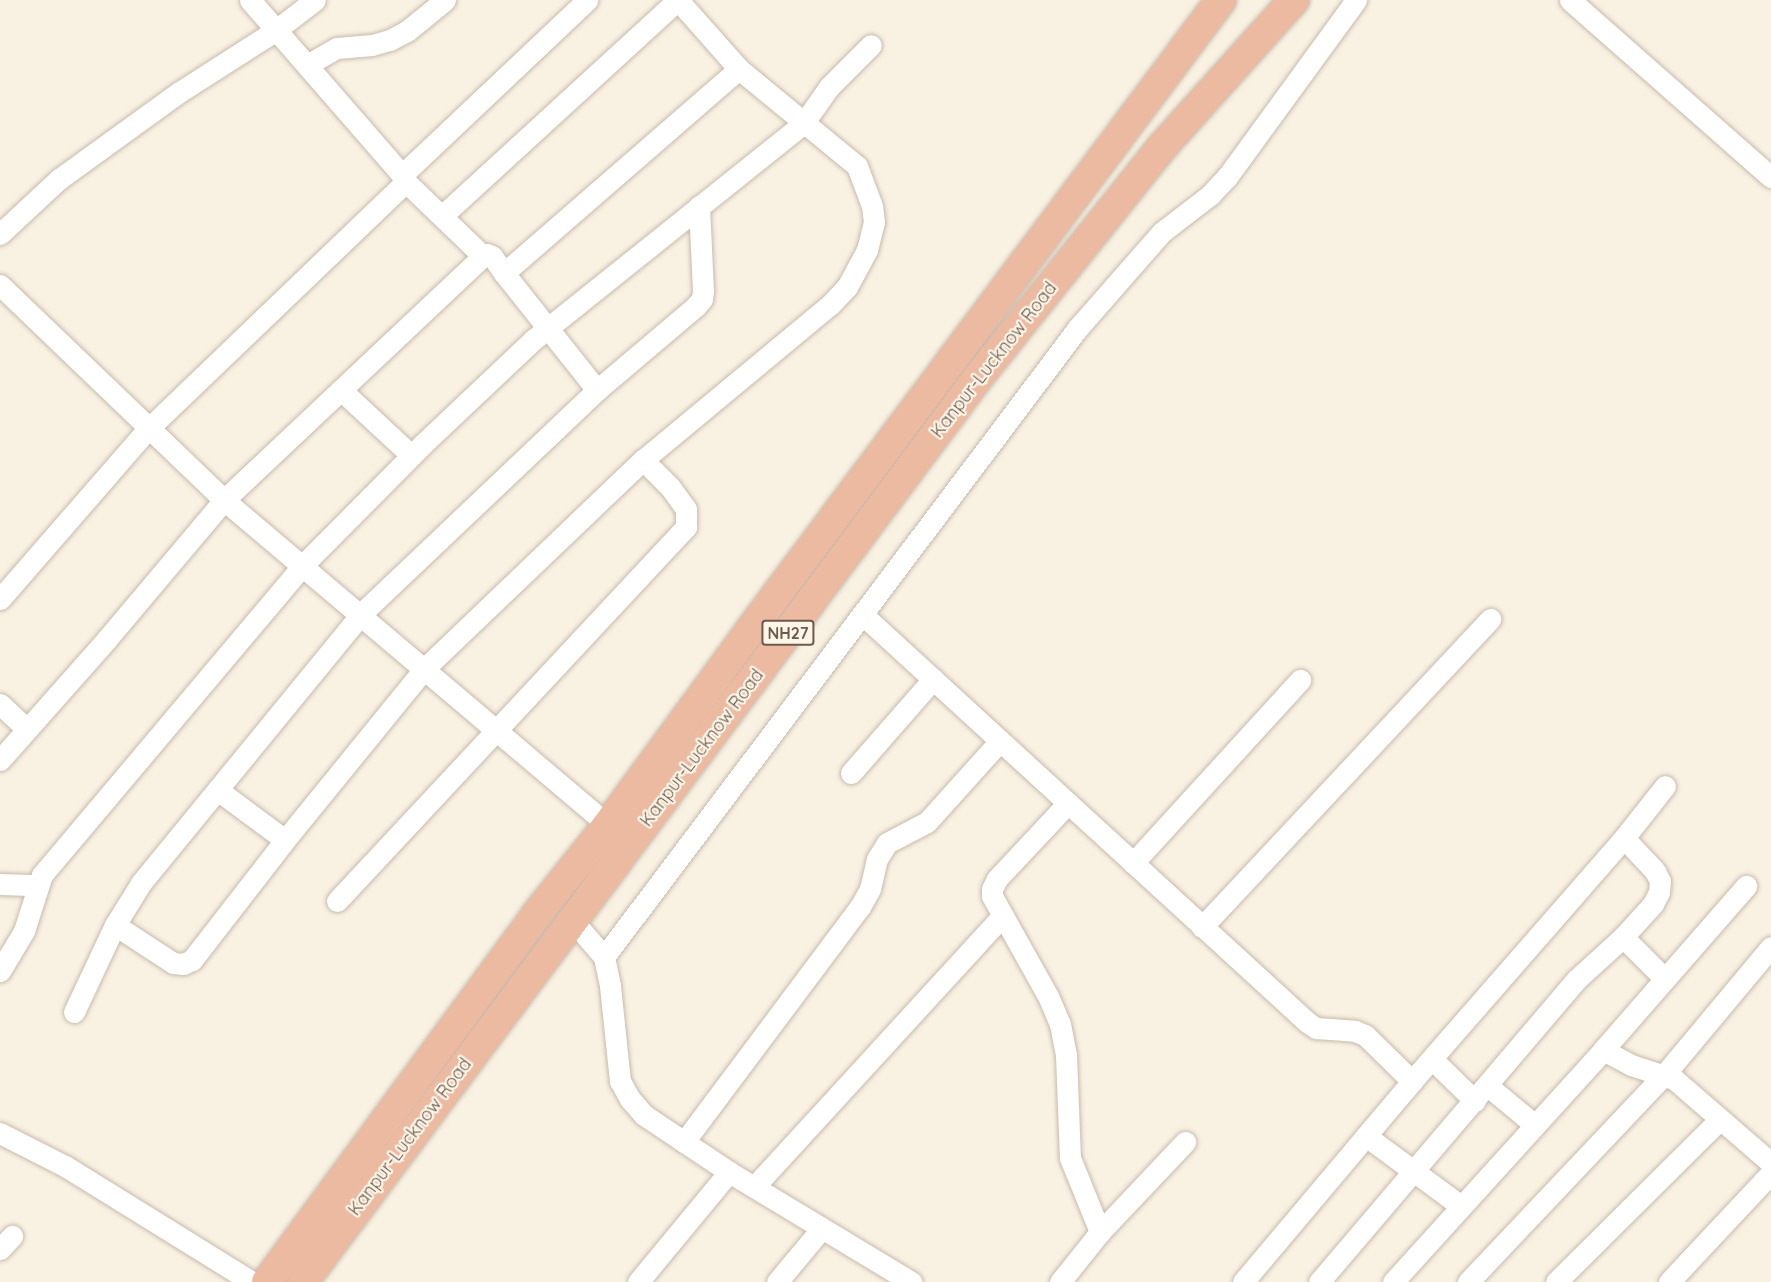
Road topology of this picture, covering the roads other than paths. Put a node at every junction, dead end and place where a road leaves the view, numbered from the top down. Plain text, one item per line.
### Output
1 (250, 0) edge
2 (315, 0) edge
3 (445, 0) edge
4 (587, 0) edge
5 (678, 0) edge
6 (1221, 0) edge
7 (1294, 0) edge
8 (1356, 0) edge
9 (1570, 0) edge
10 (276, 30) junction
11 (871, 45) dead end
12 (307, 65) junction
13 (739, 69) junction
14 (803, 124) junction
15 (1771, 177) edge
16 (404, 178) junction
17 (699, 206) junction
18 (443, 215) junction
19 (0, 234) edge
20 (483, 256) junction
21 (504, 273) junction
22 (0, 285) edge
23 (548, 327) junction
24 (341, 390) junction
25 (597, 390) junction
26 (148, 429) junction
27 (411, 455) junction
28 (643, 460) junction
29 (224, 500) junction
30 (302, 566) junction
31 (0, 599) edge
32 (360, 615) junction
33 (863, 615) junction
34 (1490, 619) dead end
35 (424, 669) junction
36 (933, 679) junction
37 (1300, 680) dead end
38 (0, 704) edge
39 (26, 728) junction
40 (496, 729) junction
41 (1000, 741) junction
42 (0, 760) edge
43 (851, 772) dead end
44 (1665, 786) dead end
45 (219, 790) junction
46 (1068, 803) junction
47 (608, 825) junction
48 (1624, 838) junction
49 (285, 840) junction
50 (1133, 863) junction
51 (0, 884) edge
52 (38, 885) junction
53 (1746, 886) dead end
54 (337, 901) dead end
55 (1001, 917) junction
56 (574, 922) junction
57 (115, 925) junction
58 (1202, 927) junction
59 (1623, 937) junction
60 (1771, 947) edge
61 (604, 957) junction
62 (0, 971) edge
63 (1665, 979) junction
64 (74, 1012) dead end
65 (438, 1050) junction
66 (1603, 1050) junction
67 (1432, 1059) junction
68 (461, 1069) junction
69 (1665, 1074) junction
70 (1412, 1081) junction
71 (1481, 1094) junction
72 (1719, 1120) junction
73 (1536, 1125) junction
74 (0, 1133) edge
75 (1366, 1136) junction
76 (684, 1142) junction
77 (1185, 1142) dead end
78 (1771, 1163) edge
79 (729, 1172) junction
80 (1413, 1173) junction
81 (1771, 1173) edge
82 (754, 1187) junction
83 (1461, 1206) junction
84 (822, 1228) junction
85 (1100, 1232) junction
86 (906, 1281) edge
87 (252, 1282) edge
88 (267, 1282) edge
89 (303, 1282) edge
90 (638, 1282) edge
91 (777, 1282) edge
92 (1060, 1282) edge
93 (1243, 1282) edge
94 (1319, 1282) edge
95 (1393, 1282) edge
96 (1467, 1282) edge
97 (1556, 1282) edge
98 (1669, 1282) edge

1 - 10 street
2 - 10 street
3 - 12 street
4 - 16 street
5 - 13 street
5 - 18 street
6 - 47 highway, Kanpur-Lucknow Road / NH27
7 - 56 highway, Kanpur-Lucknow Road / NH27
8 - 33 street
9 - 15 street
10 - 12 street
10 - 19 street
11 - 14 street
12 - 16 street
13 - 14 street
13 - 21 street
14 - 17 street
14 - 28 street
16 - 18 street
16 - 26 street
17 - 23 street
17 - 25 street
18 - 20 street
20 - 21 street
20 - 24 street
21 - 23 street
22 - 26 street
23 - 25 street
23 - 27 street
24 - 27 street
24 - 29 street
25 - 32 street
26 - 29 street
26 - 31 street
27 - 30 street
28 - 35 street
28 - 40 street
29 - 30 street
29 - 39 street
30 - 32 street
30 - 52 street
32 - 35 street
32 - 45 street
33 - 36 street
33 - 61 street
34 - 58 street
35 - 40 street
35 - 49 street
36 - 41 street
36 - 43 street
37 - 50 street
38 - 39 street
39 - 42 street
40 - 47 street
40 - 54 street
41 - 46 street
41 - 76 street
44 - 48 street
45 - 49 street
45 - 57 street
46 - 50 street
46 - 55 street
47 - 65 highway, Kanpur-Lucknow Road / NH27
48 - 59 street
48 - 67 street
49 - 57 street
50 - 58 street
51 - 52 street
52 - 62 street
53 - 63 street
55 - 82 street
55 - 85 street
56 - 61 street
56 - 68 highway, Kanpur-Lucknow Road / NH27
57 - 64 street
58 - 70 street
59 - 63 street
59 - 71 street
60 - 69 street
61 - 76 street
63 - 66 street
65 - 68 highway
65 - 88 highway, Kanpur-Lucknow Road / NH27
66 - 69 street
66 - 73 street
67 - 70 street
67 - 71 street
68 - 89 highway, Kanpur-Lucknow Road / NH27
69 - 72 street
69 - 96 street
70 - 75 street
71 - 73 street
71 - 80 street
72 - 78 street
72 - 97 street
73 - 83 street
74 - 87 street
75 - 80 street
75 - 93 street
76 - 79 street
77 - 85 street
79 - 82 street
79 - 90 street
80 - 83 street
80 - 94 street
81 - 98 street
82 - 84 street
83 - 95 street
84 - 86 street
84 - 91 street
85 - 92 street

